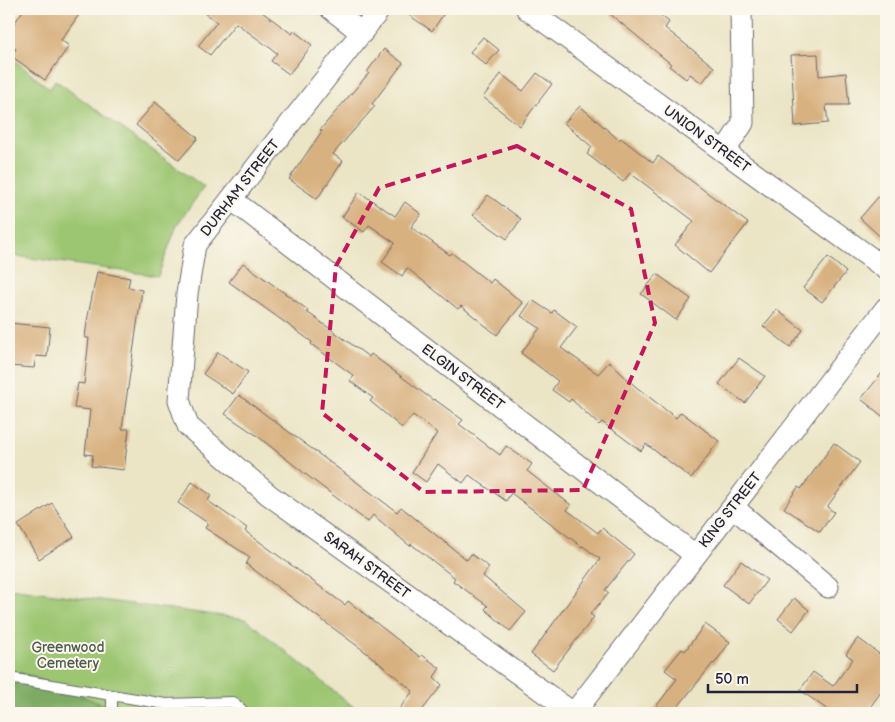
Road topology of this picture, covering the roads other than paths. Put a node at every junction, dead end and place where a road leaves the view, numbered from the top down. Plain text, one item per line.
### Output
1 (331, 9) edge
2 (380, 9) edge
3 (527, 9) edge
4 (741, 9) edge
5 (362, 33) junction
6 (724, 152) junction
7 (231, 199) junction
8 (886, 269) edge
9 (886, 308) edge
10 (179, 400) joint
11 (733, 507) junction
12 (695, 555) junction
13 (828, 586) dead end
14 (9, 678) edge
15 (112, 695) junction
16 (166, 704) junction
17 (112, 713) edge
18 (181, 713) edge
19 (245, 713) edge
20 (574, 713) edge

1 - 5 street
2 - 5 street, DURHAM STREET
3 - 6 street, UNION STREET
4 - 6 street
5 - 7 street, DURHAM STREET
6 - 8 street, UNION STREET
7 - 10 street, DURHAM STREET
7 - 12 street, ELGIN STREET
9 - 11 street, KING STREET
10 - 20 street, SARAH STREET
11 - 12 street, KING STREET
11 - 13 street
12 - 20 street, KING STREET
14 - 15 lane
15 - 16 lane
15 - 17 lane
16 - 18 lane
16 - 19 lane

